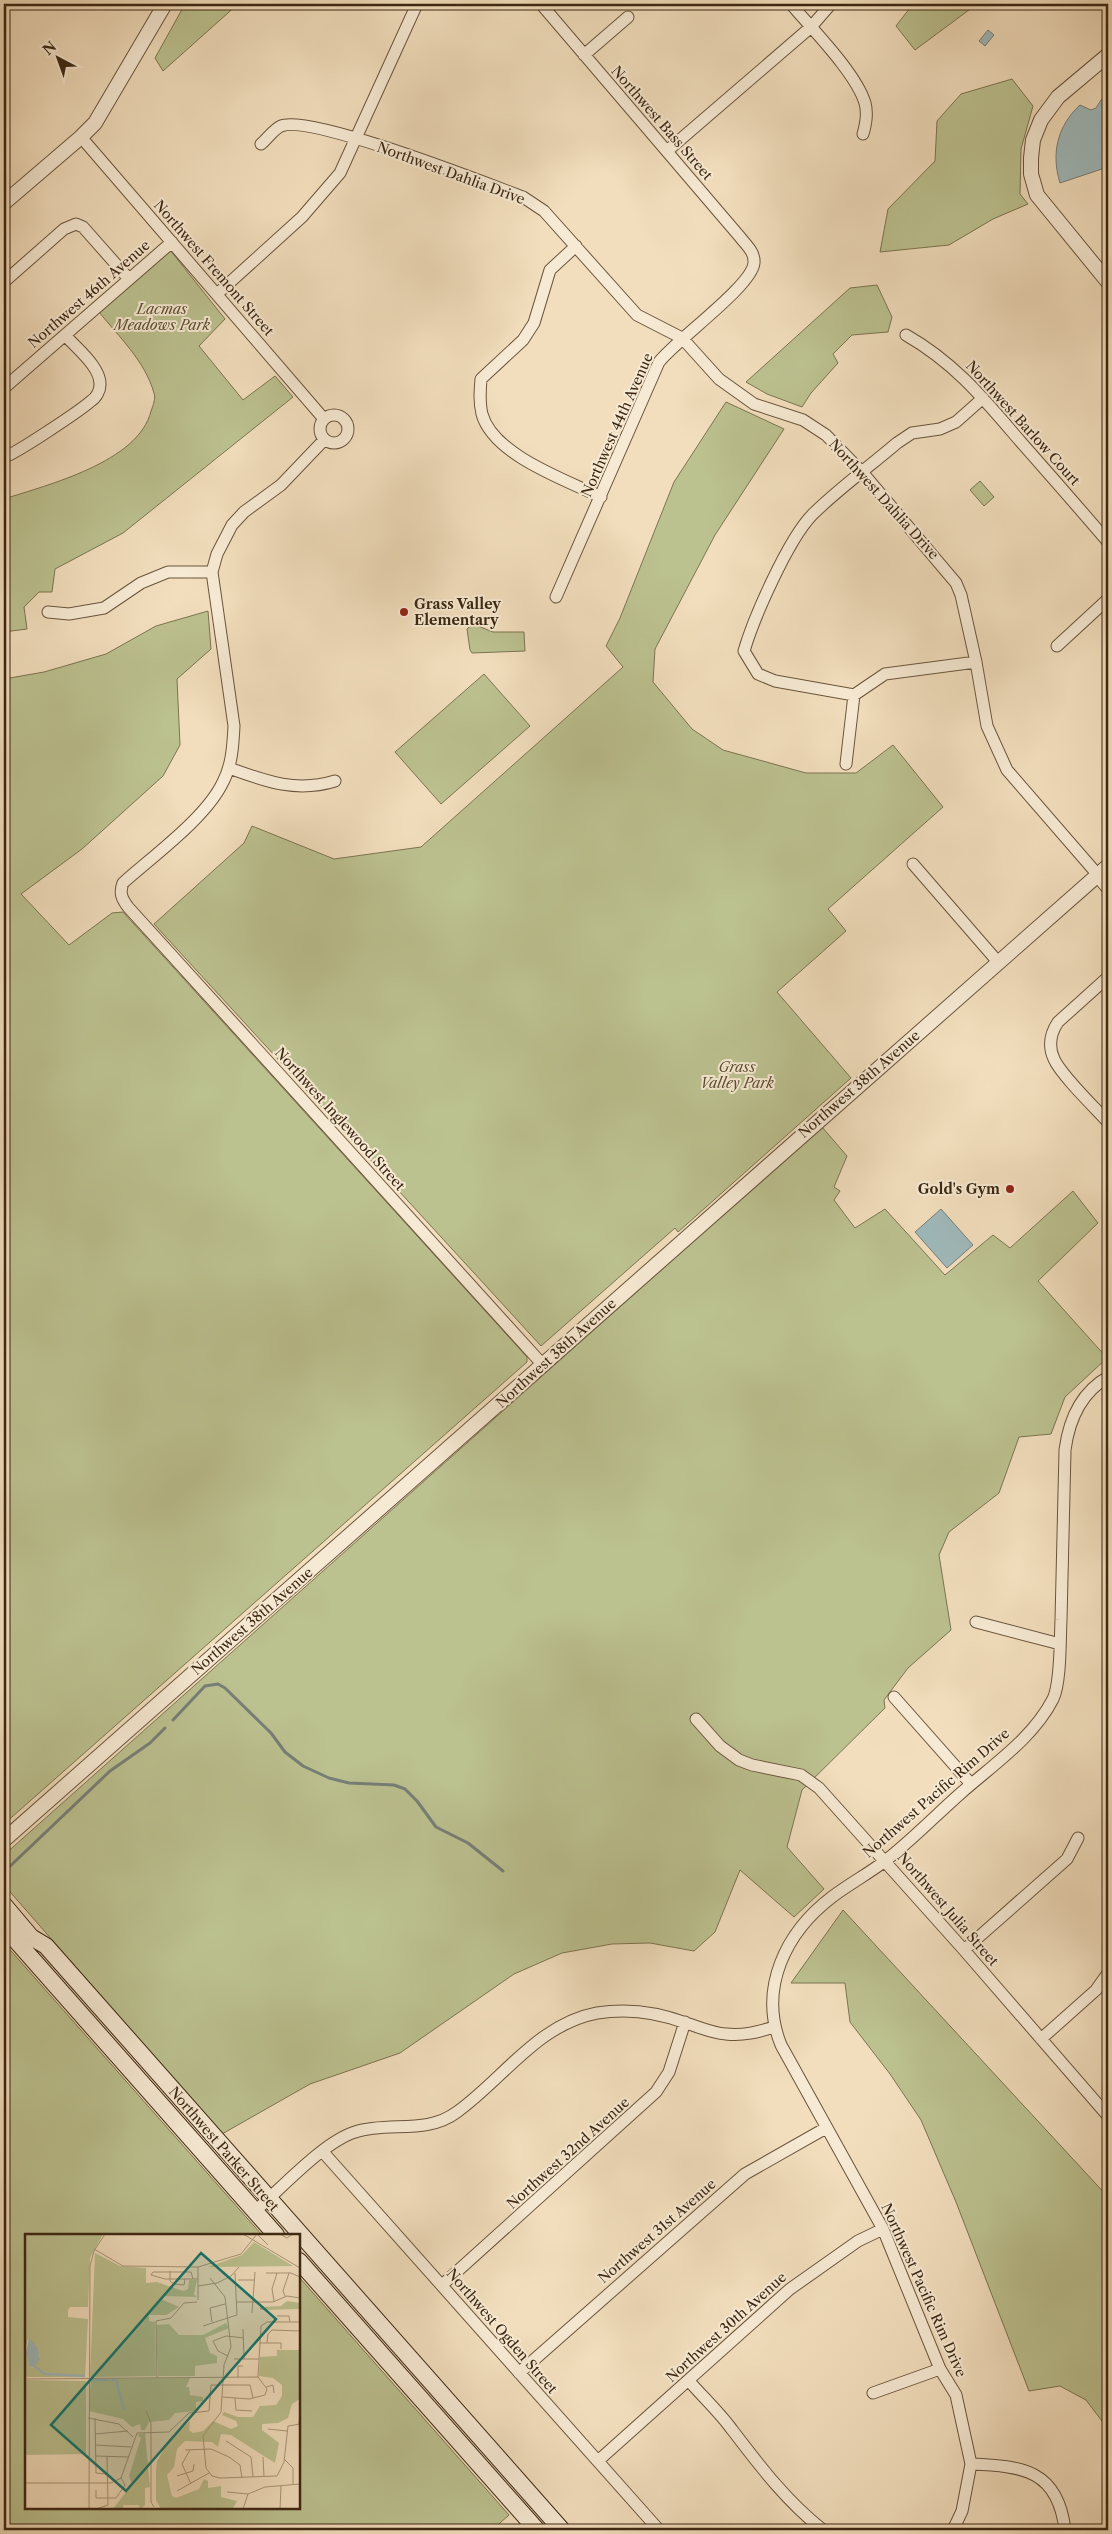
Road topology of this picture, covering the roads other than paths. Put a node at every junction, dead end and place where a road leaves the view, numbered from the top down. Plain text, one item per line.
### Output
1 (165, 4) edge
2 (417, 4) edge
3 (540, 4) edge
4 (791, 4) edge
5 (831, 4) edge
6 (628, 17) dead end
7 (811, 27) junction
8 (584, 55) junction
9 (1108, 55) edge
10 (863, 134) dead end
11 (81, 138) junction
12 (357, 138) junction
13 (261, 144) dead end
14 (666, 151) junction
15 (4, 203) edge
16 (172, 242) junction
17 (576, 246) junction
18 (754, 265) joint
19 (129, 279) junction
20 (4, 282) edge
21 (1108, 282) edge
22 (217, 294) junction
23 (906, 335) dead end
24 (65, 336) junction
25 (682, 338) junction
26 (4, 388) edge
27 (983, 398) junction
28 (324, 418) junction
29 (324, 440) junction
30 (4, 457) edge
31 (862, 472) junction
32 (601, 497) junction
33 (1108, 542) edge
34 (212, 572) junction
35 (556, 597) dead end
36 (1108, 599) edge
37 (48, 612) dead end
38 (1057, 646) dead end
39 (976, 662) junction
40 (854, 695) junction
41 (846, 764) dead end
42 (228, 768) junction
43 (335, 781) dead end
44 (913, 864) dead end
45 (1103, 871) edge
46 (1108, 887) edge
47 (998, 962) junction
48 (1108, 977) edge
49 (1108, 1122) edge
50 (543, 1365) junction
51 (1108, 1378) edge
52 (976, 1622) dead end
53 (1060, 1644) junction
54 (894, 1697) dead end
55 (696, 1719) dead end
56 (970, 1784) junction
57 (1078, 1838) dead end
58 (4, 1840) edge
59 (885, 1861) junction
60 (4, 1905) edge
61 (4, 1927) edge
62 (964, 1950) junction
63 (1108, 1973) edge
64 (685, 2022) junction
65 (774, 2028) junction
66 (1041, 2039) junction
67 (1108, 2116) edge
68 (826, 2128) junction
69 (323, 2152) junction
70 (269, 2200) junction
71 (255, 2211) junction
72 (883, 2229) junction
73 (275, 2234) edge
74 (299, 2234) edge
75 (300, 2235) edge
76 (300, 2262) edge
77 (442, 2285) junction
78 (940, 2369) junction
79 (519, 2374) junction
80 (688, 2381) junction
81 (873, 2393) dead end
82 (599, 2460) junction
83 (971, 2464) junction
84 (537, 2530) edge
85 (562, 2530) edge
86 (659, 2530) edge
87 (823, 2530) edge
88 (953, 2530) edge
89 (1065, 2530) edge

1 - 11 street
2 - 12 street
3 - 8 street, Northwest Bass Street
4 - 7 street
5 - 7 street
6 - 8 street
7 - 10 street
7 - 14 street
8 - 14 street, Northwest Bass Street
9 - 21 street
11 - 15 street
11 - 16 street, Northwest Fremont Street
12 - 13 street, Northwest Dahlia Drive
12 - 17 street, Northwest Dahlia Drive
12 - 22 street
14 - 18 street, Northwest Bass Street
16 - 19 street, Northwest 46th Avenue
16 - 22 street, Northwest Fremont Street
17 - 25 street, Northwest Dahlia Drive
17 - 32 street
18 - 25 street, Northwest 44th Avenue
19 - 20 street
19 - 24 street, Northwest 46th Avenue
22 - 28 street, Northwest Fremont Street
23 - 27 street, Northwest Barlow Court
24 - 26 street, Northwest 46th Avenue
24 - 30 street
25 - 31 street, Northwest Dahlia Drive
25 - 32 street, Northwest 44th Avenue
27 - 31 street
27 - 33 street, Northwest Barlow Court
28 - 29 street
28 - 29 street
29 - 34 street
31 - 39 street, Northwest Dahlia Drive
31 - 40 street
32 - 35 street, Northwest 44th Avenue
34 - 37 street
34 - 42 street
36 - 38 street
39 - 40 street
39 - 45 street, Northwest Dahlia Drive
40 - 41 street
42 - 43 street
42 - 50 street, Northwest Inglewood Street
44 - 47 street
45 - 46 street, Northwest Dahlia Drive
45 - 47 street, Northwest 38th Avenue
47 - 50 street, Northwest 38th Avenue
48 - 49 street
50 - 58 street, Northwest 38th Avenue
51 - 53 street, Northwest Pacific Rim Drive
52 - 53 street
53 - 56 street, Northwest Pacific Rim Drive
54 - 56 street
55 - 59 street, Northwest Julia Street
56 - 59 street, Northwest Pacific Rim Drive
57 - 62 street
59 - 62 street, Northwest Julia Street
59 - 65 street, Northwest Pacific Rim Drive
60 - 70 main road, Northwest Parker Street
61 - 71 main road, Northwest Parker Street
62 - 66 street, Northwest Julia Street
63 - 66 street
64 - 65 street
64 - 69 street
64 - 77 street, Northwest 32nd Avenue
65 - 68 street, Northwest Pacific Rim Drive
66 - 67 street, Northwest Julia Street
68 - 72 street, Northwest Pacific Rim Drive
68 - 79 street, Northwest 31st Avenue
69 - 70 street
69 - 77 street, Northwest Ogden Street
70 - 71 street
70 - 74 main road, Northwest Parker Street
71 - 73 main road, Northwest Parker Street
72 - 78 street, Northwest Pacific Rim Drive
72 - 80 street, Northwest 30th Avenue
75 - 85 main road, Northwest Parker Street
76 - 84 main road
77 - 79 street, Northwest Ogden Street
78 - 81 street
78 - 83 street, Northwest Pacific Rim Drive
79 - 82 street, Northwest Ogden Street
80 - 82 street, Northwest 30th Avenue
80 - 87 street
82 - 86 street, Northwest Ogden Street
83 - 88 street, Northwest Pacific Rim Drive
83 - 89 street

